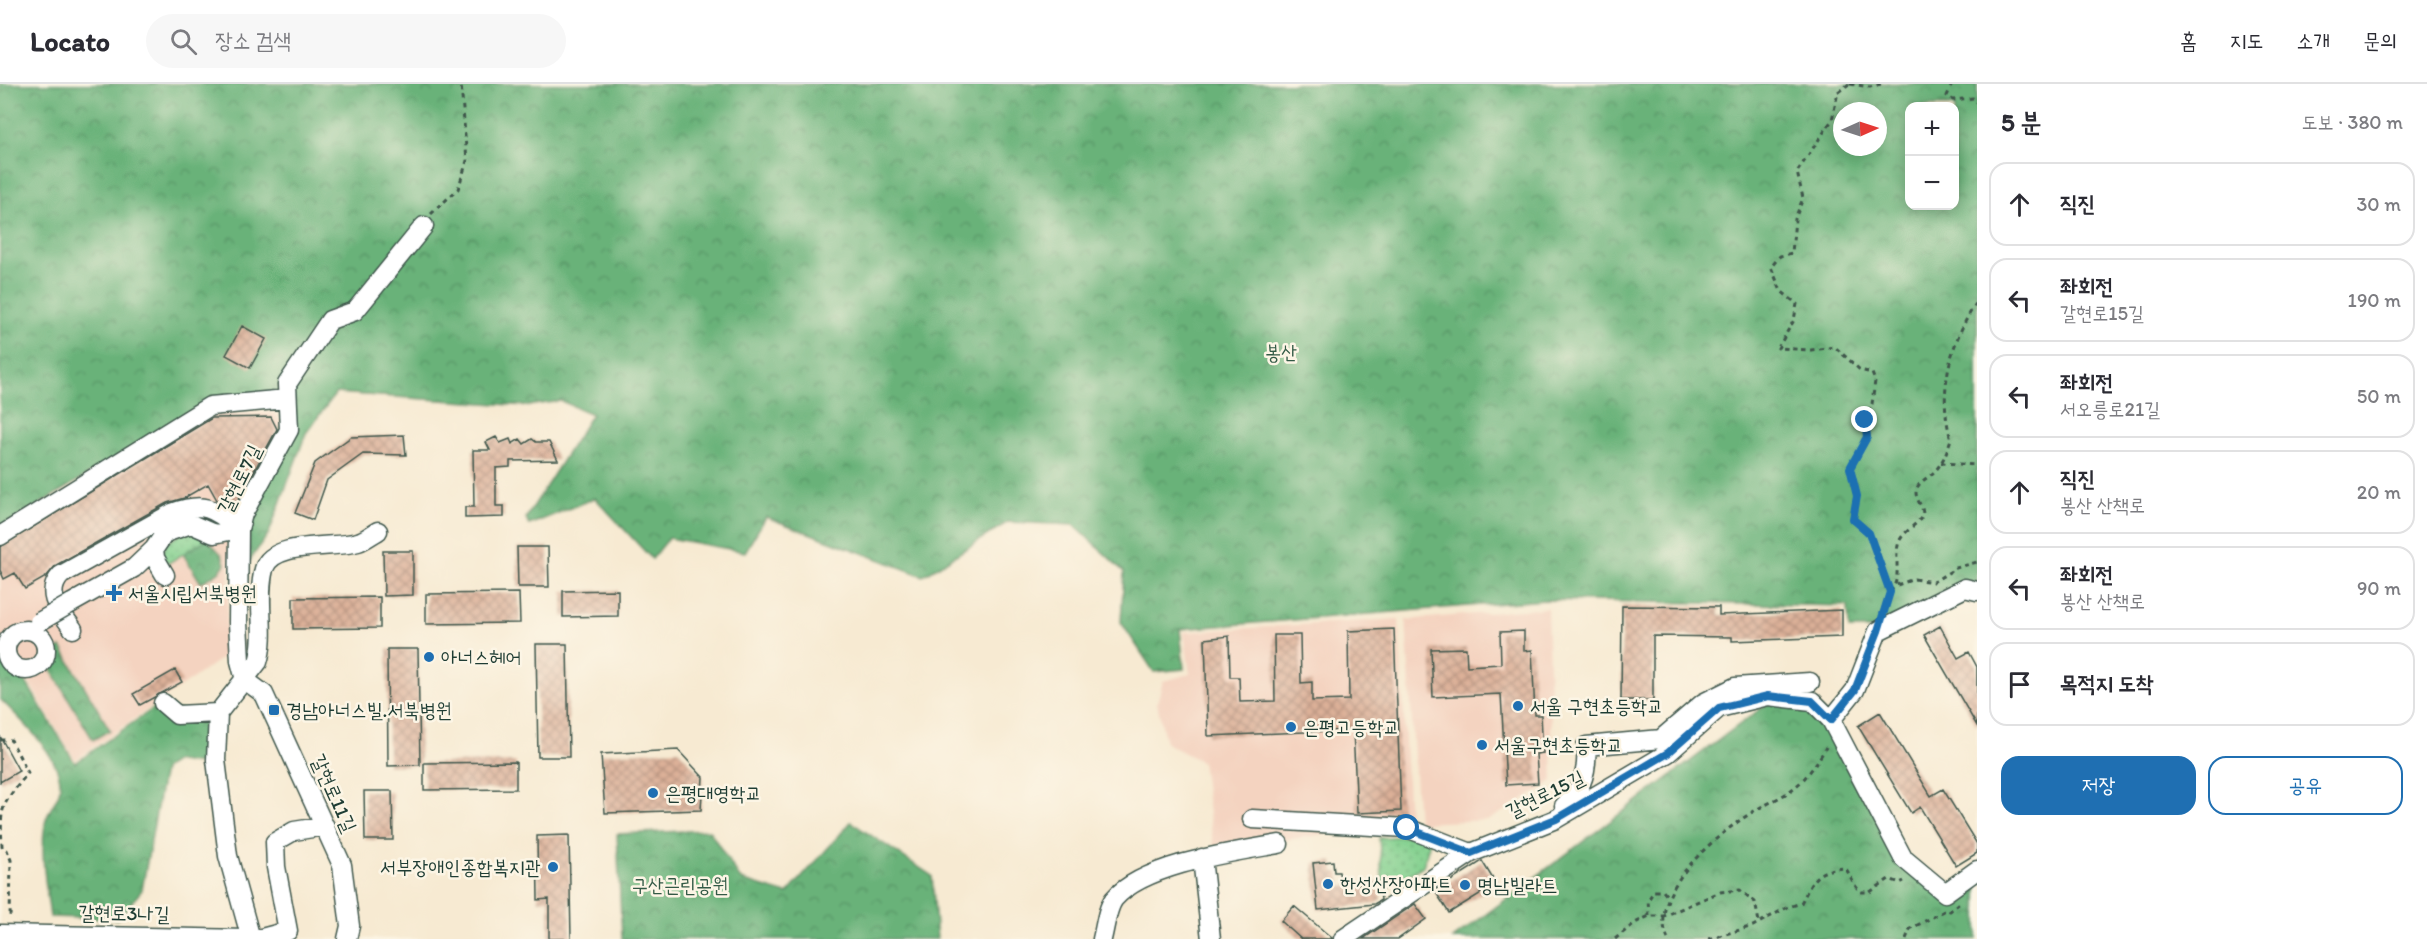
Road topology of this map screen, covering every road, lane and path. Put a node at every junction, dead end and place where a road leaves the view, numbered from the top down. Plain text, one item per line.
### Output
1 (461, 84) edge
2 (1849, 84) edge
3 (1881, 84) edge
4 (1952, 84) edge
5 (1977, 102) edge
6 (424, 226) joint
7 (1977, 302) edge
8 (287, 399) junction
9 (1941, 464) junction
10 (1977, 465) edge
11 (158, 520) junction
12 (239, 529) junction
13 (378, 531) dead end
14 (0, 536) edge
15 (150, 553) junction
16 (1977, 562) edge
17 (165, 575) dead end
18 (1895, 586) junction
19 (1977, 591) edge
20 (1890, 592) junction
21 (34, 626) junction
22 (73, 629) dead end
23 (1878, 631) junction
24 (4, 643) edge
25 (245, 680) junction
26 (1810, 681) dead end
27 (163, 703) dead end
28 (218, 713) junction
29 (1831, 720) junction
30 (0, 740) edge
31 (1252, 819) dead end
32 (0, 826) edge
33 (325, 826) junction
34 (1521, 832) junction
35 (1279, 844) dead end
36 (1471, 853) junction
37 (1202, 858) junction
38 (1917, 869) junction
39 (1972, 874) edge
40 (1667, 896) junction
41 (1649, 916) junction
42 (1664, 916) junction
43 (1759, 922) junction
44 (5, 934) edge
45 (246, 939) edge
46 (251, 939) edge
47 (258, 939) edge
48 (347, 939) edge
49 (1102, 939) edge
50 (1211, 939) edge
51 (1343, 939) edge
52 (1615, 939) edge
53 (1668, 939) edge
54 (1709, 939) edge
55 (1906, 939) edge

1 - 6 path
2 - 3 path
2 - 20 path
4 - 5 path
6 - 8 street, 갈현로7길
7 - 9 path
8 - 12 street, 갈현로7길
8 - 14 street
9 - 10 path
9 - 18 path
11 - 12 street
11 - 15 street
11 - 22 street
12 - 15 street
12 - 25 street, 갈현로7길
13 - 25 street
15 - 17 street
15 - 21 street, bridge
16 - 18 path
18 - 20 path
19 - 23 street
20 - 23 path
21 - 24 street
21 - 24 street
23 - 29 street
25 - 28 street
25 - 33 street, 갈현로11길
26 - 34 street
27 - 28 street
28 - 46 street
29 - 34 street, 갈현로15길
29 - 38 street
29 - 40 path
30 - 32 path
31 - 36 street
32 - 44 path
33 - 47 street
33 - 48 street, 갈현로11길
34 - 36 street, 갈현로15길
35 - 37 street
36 - 51 street, 갈현로15길
37 - 49 street
37 - 50 street
38 - 39 street
38 - 43 path
39 - 55 path
40 - 41 path
40 - 42 path
41 - 42 path
41 - 52 path
42 - 43 path
42 - 53 path
43 - 54 path
44 - 45 street, 갈현로3나길

